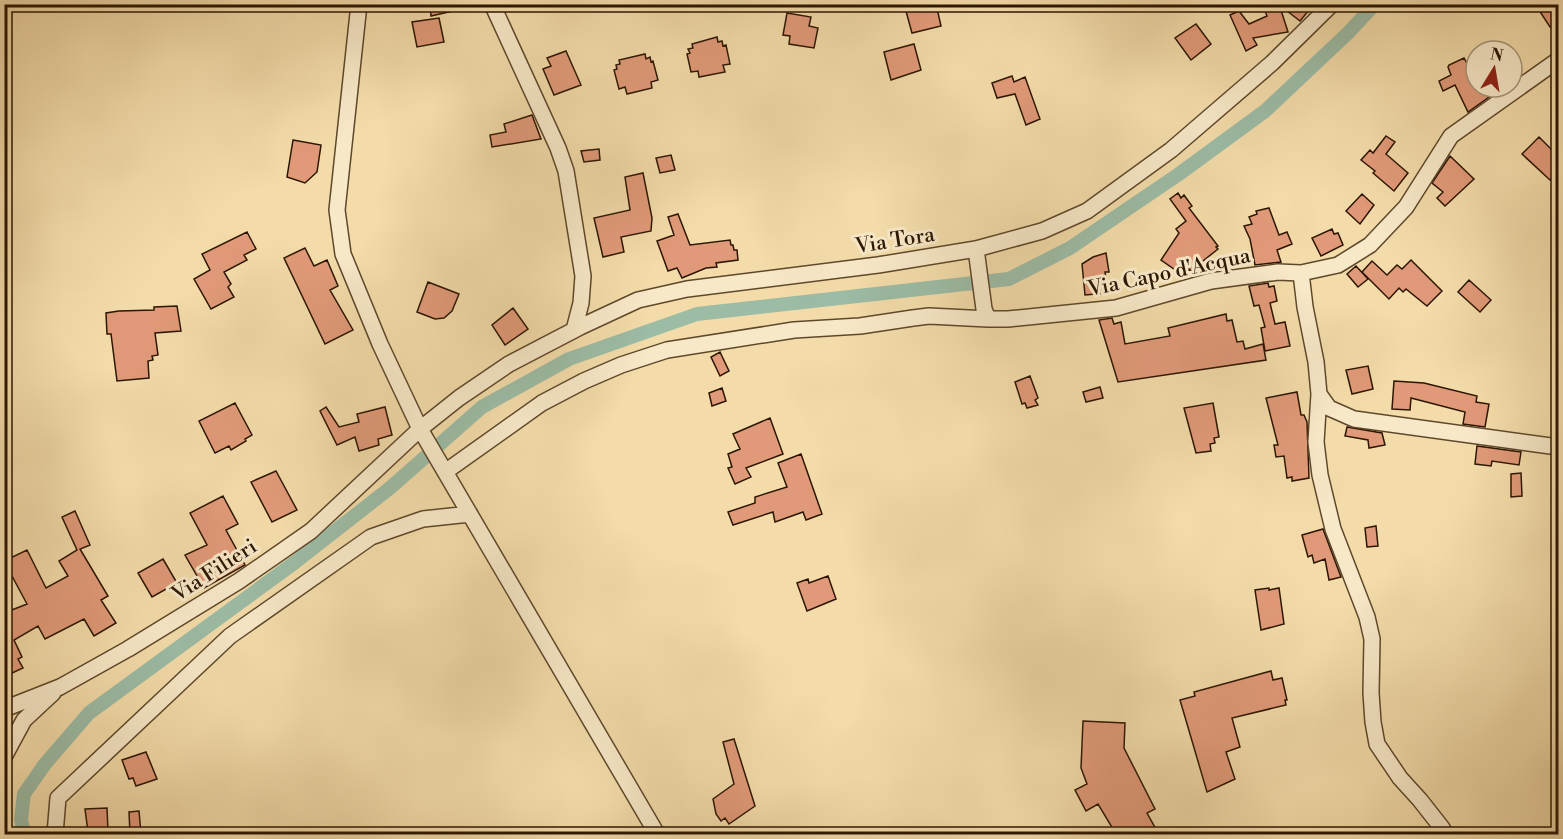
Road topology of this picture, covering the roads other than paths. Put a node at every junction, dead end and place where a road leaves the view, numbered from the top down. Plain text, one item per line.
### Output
1 (359, 4) edge
2 (492, 4) edge
3 (1332, 4) edge
4 (1558, 60) edge
5 (977, 252) junction
6 (1301, 273) junction
7 (986, 314) junction
8 (574, 330) junction
9 (1319, 394) junction
10 (423, 434) junction
11 (1558, 447) edge
12 (443, 468) junction
13 (470, 514) junction
14 (60, 687) junction
15 (4, 710) edge
16 (4, 757) edge
17 (55, 834) edge
18 (657, 834) edge
19 (1445, 834) edge

1 - 10 street
2 - 8 street
3 - 5 street, Via Tora
4 - 6 street, Via Capo d'Acqua
5 - 7 street
5 - 8 street, Via Tora
6 - 7 street, Via Capo d'Acqua
6 - 9 street
7 - 12 street, Via Capo d'Acqua
8 - 10 street, Via Tora
9 - 11 street
9 - 19 street
10 - 12 street
10 - 14 street, Via Filieri
12 - 13 street
13 - 17 street
13 - 18 street
14 - 15 street, Via Filieri
14 - 16 street

